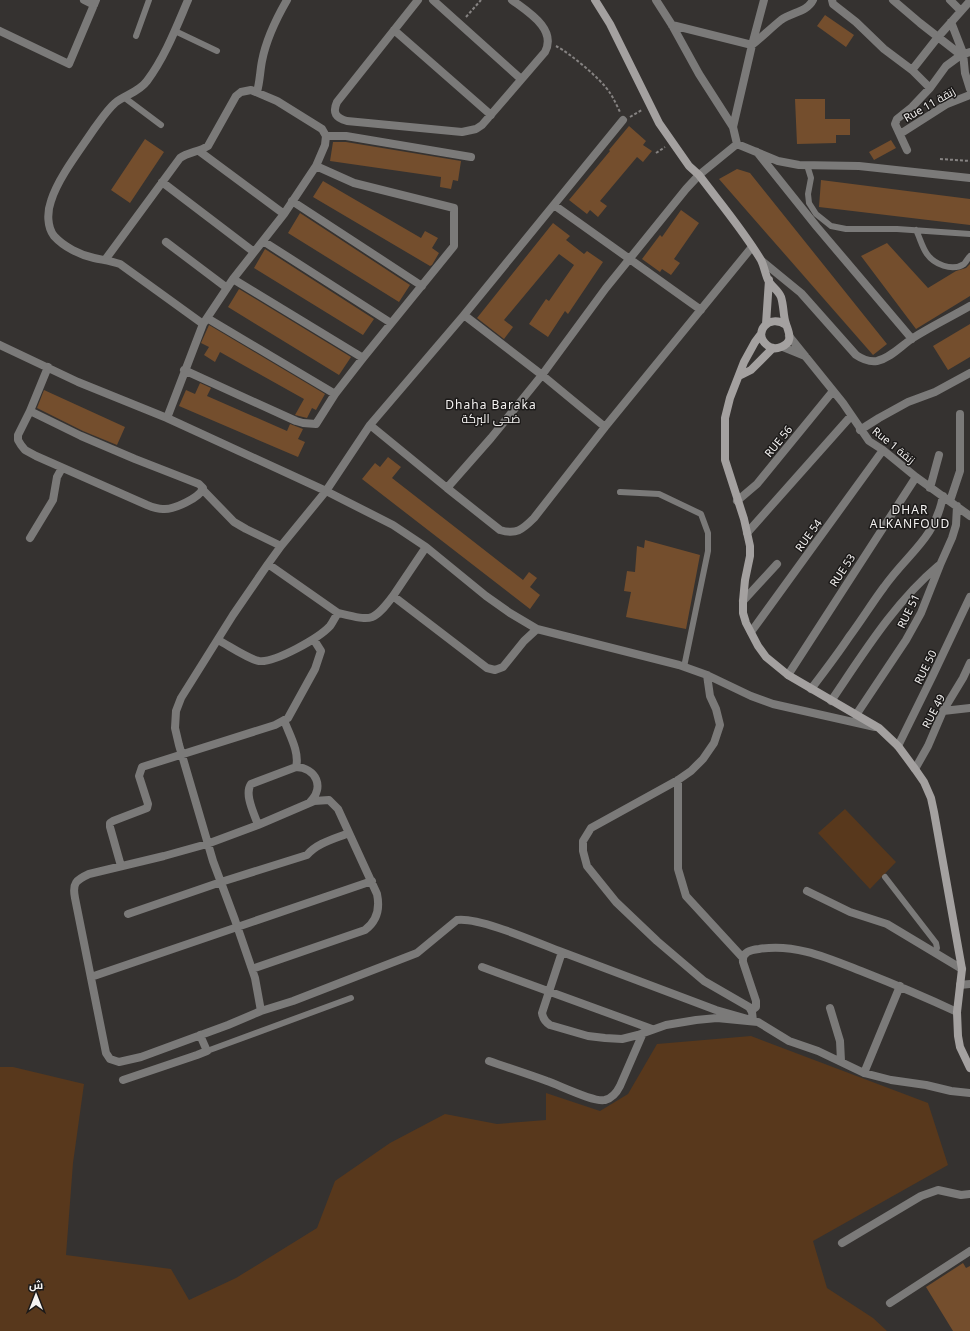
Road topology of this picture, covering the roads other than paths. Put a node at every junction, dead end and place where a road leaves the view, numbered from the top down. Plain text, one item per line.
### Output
1 (84, 0) edge
2 (149, 0) edge
3 (188, 0) edge
4 (287, 0) edge
5 (418, 0) edge
6 (433, 0) edge
7 (512, 0) edge
8 (595, 0) edge
9 (656, 0) edge
10 (764, 0) edge
11 (814, 0) edge
12 (832, 0) edge
13 (893, 0) edge
14 (950, 0) edge
15 (970, 1) edge
16 (95, 3) edge
17 (961, 11) junction
18 (951, 22) junction
19 (672, 25) junction
20 (394, 30) junction
21 (0, 31) edge
22 (175, 31) junction
23 (136, 36) dead end
24 (938, 37) junction
25 (752, 45) junction
26 (217, 51) dead end
27 (965, 53) edge
28 (912, 70) junction
29 (521, 79) junction
30 (930, 88) junction
31 (970, 89) edge
32 (258, 92) junction
33 (970, 94) edge
34 (126, 98) junction
35 (491, 115) junction
36 (623, 120) road end
37 (161, 125) dead end
38 (733, 127) junction
39 (900, 134) junction
40 (326, 136) junction
41 (737, 144) junction
42 (907, 150) dead end
43 (199, 151) junction
44 (756, 151) junction
45 (471, 157) dead end
46 (807, 165) junction
47 (316, 166) junction
48 (699, 176) junction
49 (970, 178) edge
50 (162, 182) junction
51 (292, 202) junction
52 (554, 205) junction
53 (284, 214) junction
54 (916, 230) junction
55 (970, 234) edge
56 (263, 241) junction
57 (166, 242) dead end
58 (752, 247) junction
59 (254, 252) junction
60 (970, 256) edge
61 (630, 258) junction
62 (105, 260) junction
63 (762, 261) junction
64 (233, 279) junction
65 (769, 280) junction
66 (422, 286) junction
67 (227, 288) junction
68 (970, 306) edge
69 (701, 310) junction
70 (464, 315) junction
71 (205, 321) junction
72 (391, 323) junction
73 (766, 324) junction
74 (786, 325) junction
75 (762, 334) junction
76 (789, 336) junction
77 (912, 338) junction
78 (0, 345) edge
79 (783, 347) junction
80 (773, 348) junction
81 (806, 356) junction
82 (363, 358) junction
83 (48, 367) junction
84 (184, 370) junction
85 (970, 373) edge
86 (542, 375) junction
87 (739, 376) junction
88 (833, 392) junction
89 (334, 394) junction
90 (30, 411) junction
91 (960, 414) dead end
92 (851, 416) junction
93 (167, 418) junction
94 (370, 425) junction
95 (606, 427) junction
96 (860, 430) junction
97 (883, 450) junction
98 (939, 455) dead end
99 (62, 468) junction
100 (916, 477) junction
101 (447, 488) junction
102 (930, 488) junction
103 (202, 490) junction
104 (326, 491) junction
105 (620, 492) dead end
106 (943, 496) junction
107 (737, 501) junction
108 (954, 504) junction
109 (970, 516) edge
110 (747, 533) junction
111 (30, 538) dead end
112 (281, 546) junction
113 (426, 547) junction
114 (268, 564) junction
115 (777, 564) dead end
116 (940, 565) junction
117 (393, 596) junction
118 (970, 597) edge
119 (742, 600) junction
120 (338, 613) junction
121 (537, 629) junction
122 (751, 632) junction
123 (218, 640) junction
124 (314, 640) junction
125 (970, 663) edge
126 (684, 667) junction
127 (707, 675) junction
128 (788, 675) junction
129 (811, 689) junction
130 (831, 701) junction
131 (970, 708) edge
132 (943, 711) junction
133 (856, 715) junction
134 (284, 720) junction
135 (879, 728) junction
136 (898, 746) junction
137 (182, 756) junction
138 (296, 767) junction
139 (916, 769) junction
140 (678, 780) junction
141 (308, 804) junction
142 (258, 825) junction
143 (349, 833) junction
144 (207, 844) junction
145 (121, 866) junction
146 (885, 877) dead end
147 (372, 881) junction
148 (221, 882) junction
149 (807, 891) dead end
150 (128, 914) dead end
151 (238, 927) junction
152 (562, 952) junction
153 (935, 953) junction
154 (742, 958) junction
155 (482, 967) dead end
156 (252, 969) junction
157 (962, 969) junction
158 (91, 977) junction
159 (970, 984) edge
160 (960, 985) junction
161 (900, 986) junction
162 (548, 992) junction
163 (351, 998) dead end
164 (830, 1008) dead end
165 (752, 1010) junction
166 (261, 1011) junction
167 (957, 1012) junction
168 (755, 1022) junction
169 (652, 1029) junction
170 (643, 1033) junction
171 (200, 1035) junction
172 (207, 1051) junction
173 (489, 1061) dead end
174 (841, 1061) junction
175 (970, 1068) edge
176 (864, 1073) junction
177 (123, 1080) dead end
178 (970, 1093) edge
179 (970, 1194) edge
180 (842, 1243) dead end
181 (970, 1251) edge
182 (890, 1303) dead end

1 - 16 street
2 - 23 lane
3 - 22 street
4 - 32 street
5 - 20 street
6 - 29 street
7 - 29 street
8 - 48 street
9 - 19 street
10 - 25 street
11 - 25 street
12 - 28 street
13 - 24 street
14 - 17 street
15 - 17 street
16 - 21 street
17 - 18 street
18 - 24 street
18 - 27 street
19 - 25 street
19 - 38 street
20 - 35 street
20 - 35 street
22 - 26 lane
22 - 34 street
24 - 27 street
24 - 28 street
25 - 38 street
27 - 30 street
27 - 31 street
28 - 30 street
29 - 35 street
30 - 39 street
32 - 40 street
32 - 43 street
33 - 39 street, Rue 11 زنقة
34 - 37 lane
34 - 62 street
36 - 52 street
38 - 41 street
39 - 42 street
40 - 45 street
40 - 47 street
41 - 44 street
41 - 48 street
43 - 50 street
43 - 53 street
44 - 46 street
44 - 77 street
46 - 49 street
46 - 54 lane
47 - 51 street
47 - 66 street
48 - 58 street
48 - 61 street
50 - 59 street
50 - 62 street
51 - 53 street
51 - 66 street
52 - 61 street
52 - 70 street
53 - 56 street
54 - 55 lane
54 - 60 lane
56 - 59 street
56 - 72 street
57 - 67 street
58 - 63 street
58 - 69 street
59 - 64 street
61 - 69 street
61 - 86 street
62 - 71 street
63 - 65 street
63 - 77 street
64 - 67 street
64 - 82 street
65 - 73 street
65 - 74 street
66 - 72 street
67 - 71 street
68 - 77 street
69 - 95 street
70 - 86 street
70 - 94 street
71 - 84 street
71 - 89 street
72 - 82 street
73 - 74 street
73 - 75 street
74 - 76 street
75 - 80 street
75 - 87 street
76 - 79 street
76 - 81 street, Rue 1 زنقة
78 - 83 street
79 - 80 street
79 - 81 street
80 - 87 street
81 - 88 street, Rue 1 زنقة
82 - 89 street
83 - 90 street
83 - 93 street
84 - 89 street
84 - 93 street
85 - 96 street
86 - 95 street
86 - 101 street
87 - 107 street
88 - 92 street, Rue 1 زنقة
88 - 107 street, RUE 56
90 - 99 street
90 - 103 street
91 - 108 street, RUE 51
92 - 96 street, Rue 1 زنقة
92 - 110 street
93 - 104 street
94 - 101 street
94 - 104 street
95 - 101 street
96 - 97 street, Rue 1 زنقة
97 - 100 street, Rue 1 زنقة
97 - 122 street, RUE 54
98 - 102 street
99 - 103 street
99 - 111 street
100 - 102 street, Rue 1 زنقة
100 - 128 street, RUE 53
102 - 106 street, Rue 1 زنقة
103 - 112 street
104 - 112 street
104 - 113 street
105 - 126 lane
106 - 108 street, Rue 1 زنقة
106 - 129 street
107 - 110 street
108 - 109 street, Rue 1 زنقة
108 - 116 street, RUE 51
110 - 119 street
112 - 114 street
113 - 117 street
113 - 121 street
114 - 120 street
114 - 123 street
115 - 119 street
116 - 130 street
116 - 133 street, RUE 51
117 - 120 street
117 - 121 street
118 - 136 street, RUE 50
119 - 122 street
120 - 124 street
121 - 126 street
122 - 128 street
123 - 124 street
123 - 137 street
124 - 134 street
125 - 132 street, RUE 49
126 - 127 street
127 - 135 street
127 - 140 street
128 - 129 street
129 - 130 street
130 - 133 street
131 - 132 street
132 - 139 street, RUE 49
133 - 135 street
134 - 137 street
134 - 138 street
135 - 136 street
136 - 139 street
137 - 144 street
137 - 145 street
138 - 141 street
138 - 142 street
139 - 157 street
140 - 154 street
140 - 165 street
141 - 142 street
141 - 143 street
142 - 144 street
143 - 147 street
143 - 148 street
144 - 145 street
144 - 148 street
145 - 158 street
146 - 153 lane
147 - 151 street
147 - 156 street
148 - 150 street
148 - 151 street
149 - 153 street
151 - 156 street
151 - 158 street
152 - 162 street
152 - 166 street
152 - 168 street
153 - 157 street
154 - 161 street
154 - 165 street
155 - 162 street
156 - 166 street
157 - 160 street
158 - 171 street
159 - 160 street
160 - 167 street
161 - 167 street
161 - 176 street
162 - 169 street
162 - 170 street
163 - 172 lane
164 - 174 street
165 - 168 street
166 - 171 street
167 - 175 street
168 - 169 street
168 - 174 street
169 - 170 street
170 - 173 street
171 - 172 street
172 - 177 street
174 - 176 street
176 - 178 street
179 - 180 street
181 - 182 street

